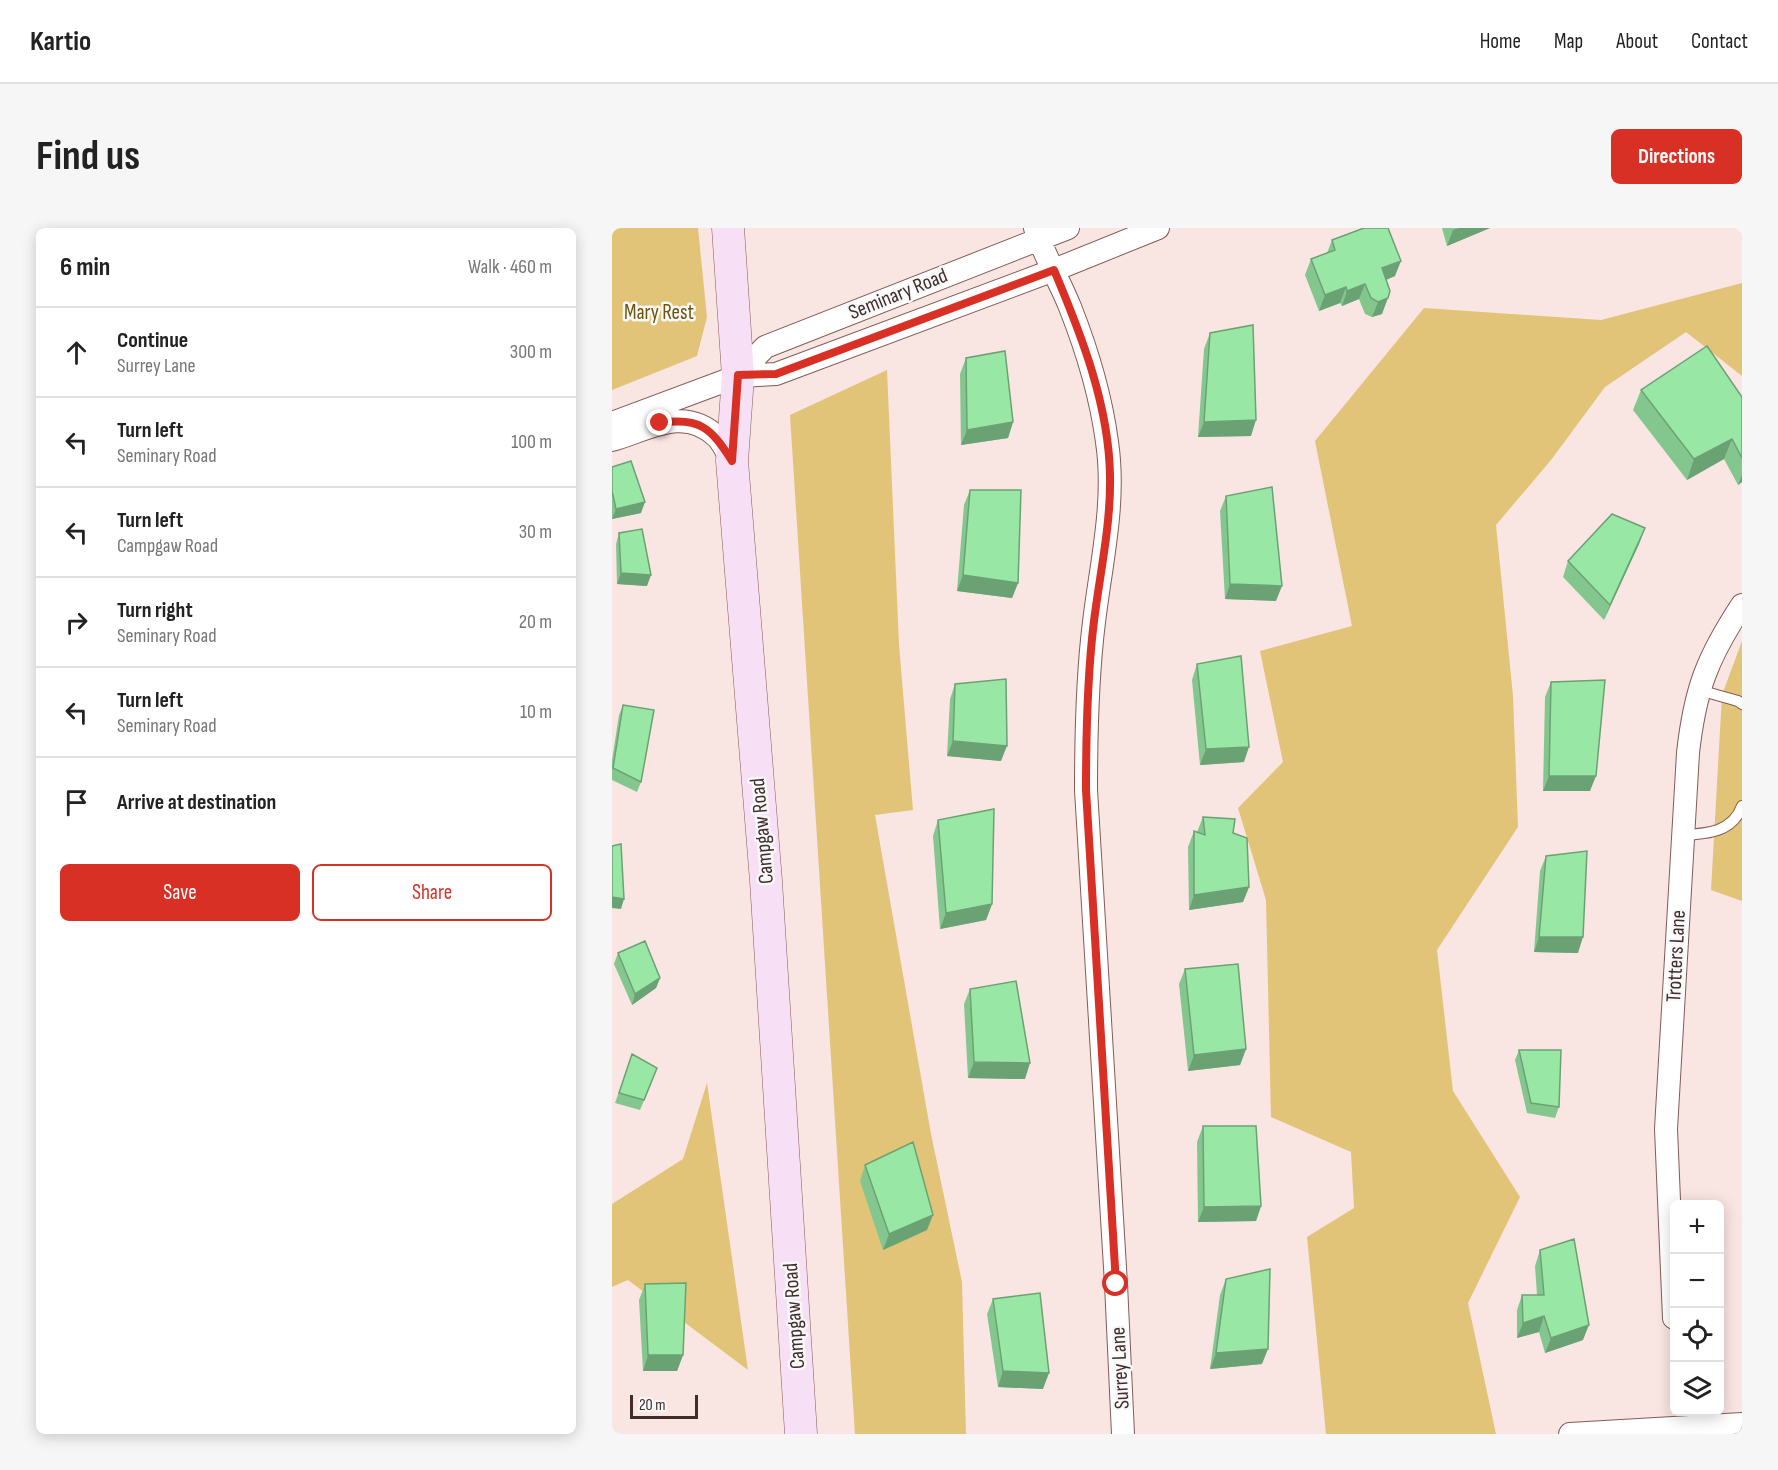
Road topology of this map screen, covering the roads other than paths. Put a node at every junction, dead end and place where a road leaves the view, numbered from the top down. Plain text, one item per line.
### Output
1 (728, 228) edge
2 (1068, 228) edge
3 (1158, 228) edge
4 (1037, 233) edge
5 (1054, 270) junction
6 (738, 375) junction
7 (612, 423) edge
8 (612, 440) edge
9 (732, 461) junction
10 (1742, 605) edge
11 (1699, 690) junction
12 (1742, 704) edge
13 (1742, 806) edge
14 (1683, 835) junction
15 (1674, 1308) edge
16 (1679, 1424) edge
17 (1742, 1424) edge
18 (801, 1434) edge
19 (1123, 1434) edge
20 (1570, 1434) edge

1 - 6 main road, Campgaw Road
2 - 4 street, Seminary Road
3 - 5 street, Seminary Road
4 - 5 street, Surrey Lane
4 - 6 street, Seminary Road
5 - 6 street, Seminary Road
5 - 19 street, Surrey Lane
6 - 7 street, Seminary Road
6 - 9 main road, Campgaw Road
8 - 9 street
9 - 18 main road, Campgaw Road
10 - 11 street, Trotters Lane
11 - 12 lane
11 - 14 street, Trotters Lane
13 - 14 lane
14 - 15 street, Trotters Lane
16 - 17 street
16 - 20 street

